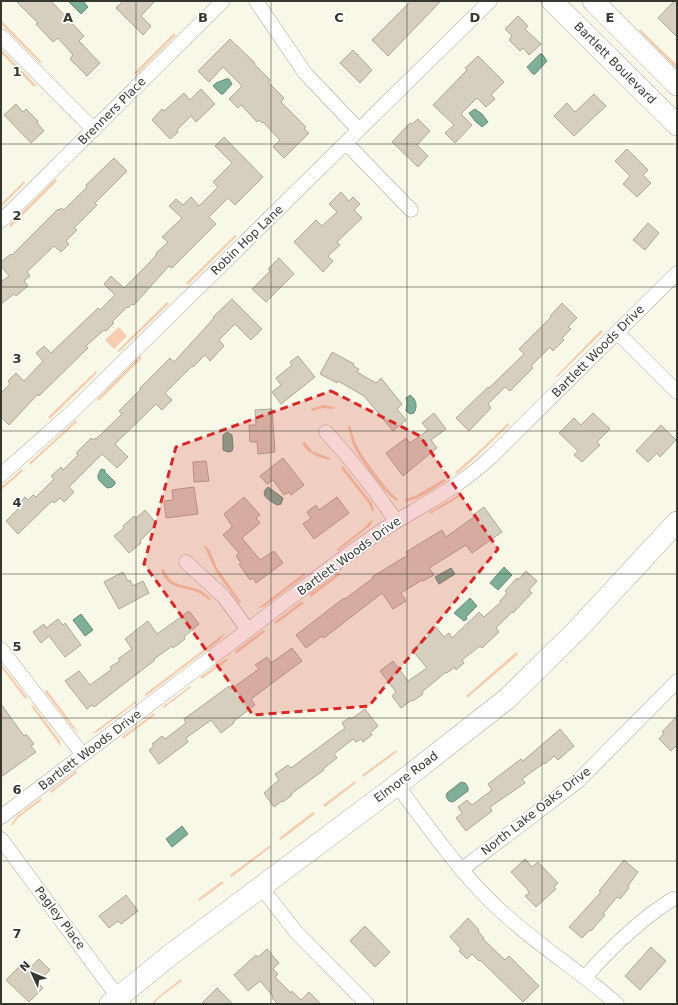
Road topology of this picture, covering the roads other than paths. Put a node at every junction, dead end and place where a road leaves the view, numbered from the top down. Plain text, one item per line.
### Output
1 (223, 1) edge
2 (256, 1) edge
3 (490, 1) edge
4 (552, 1) edge
5 (593, 1) edge
6 (1, 36) edge
7 (677, 85) edge
8 (677, 125) edge
9 (94, 130) junction
10 (359, 130) junction
11 (346, 143) junction
12 (411, 210) dead end
13 (1, 221) edge
14 (677, 273) edge
15 (617, 332) junction
16 (677, 392) edge
17 (326, 432) dead end
18 (1, 476) edge
19 (396, 521) junction
20 (677, 522) edge
21 (186, 562) dead end
22 (248, 630) junction
23 (1, 649) edge
24 (677, 681) edge
25 (82, 755) junction
26 (397, 785) junction
27 (1, 817) edge
28 (1, 838) edge
29 (461, 870) junction
30 (261, 887) junction
31 (673, 899) dead end
32 (585, 977) junction
33 (117, 1002) edge
34 (367, 1004) edge
35 (617, 1004) edge

1 - 9 street, Brenners Place
2 - 10 street
3 - 10 street, Robin Hop Lane
4 - 8 street, Bartlett Boulevard
5 - 7 street
6 - 9 street
9 - 13 street, Brenners Place
10 - 11 street, Robin Hop Lane
11 - 12 street
11 - 18 street, Robin Hop Lane
14 - 15 street, Bartlett Woods Drive
15 - 16 street
15 - 19 street, Bartlett Woods Drive
17 - 19 street
19 - 22 street, Bartlett Woods Drive
20 - 26 street, Elmore Road
21 - 22 street
22 - 25 street, Bartlett Woods Drive
23 - 25 street
24 - 29 street, North Lake Oaks Drive
25 - 27 street, Bartlett Woods Drive
26 - 29 street
26 - 30 street, Elmore Road
28 - 33 street, Pagley Place
29 - 32 street
30 - 33 street, Elmore Road
30 - 34 street
31 - 32 street
32 - 35 street

